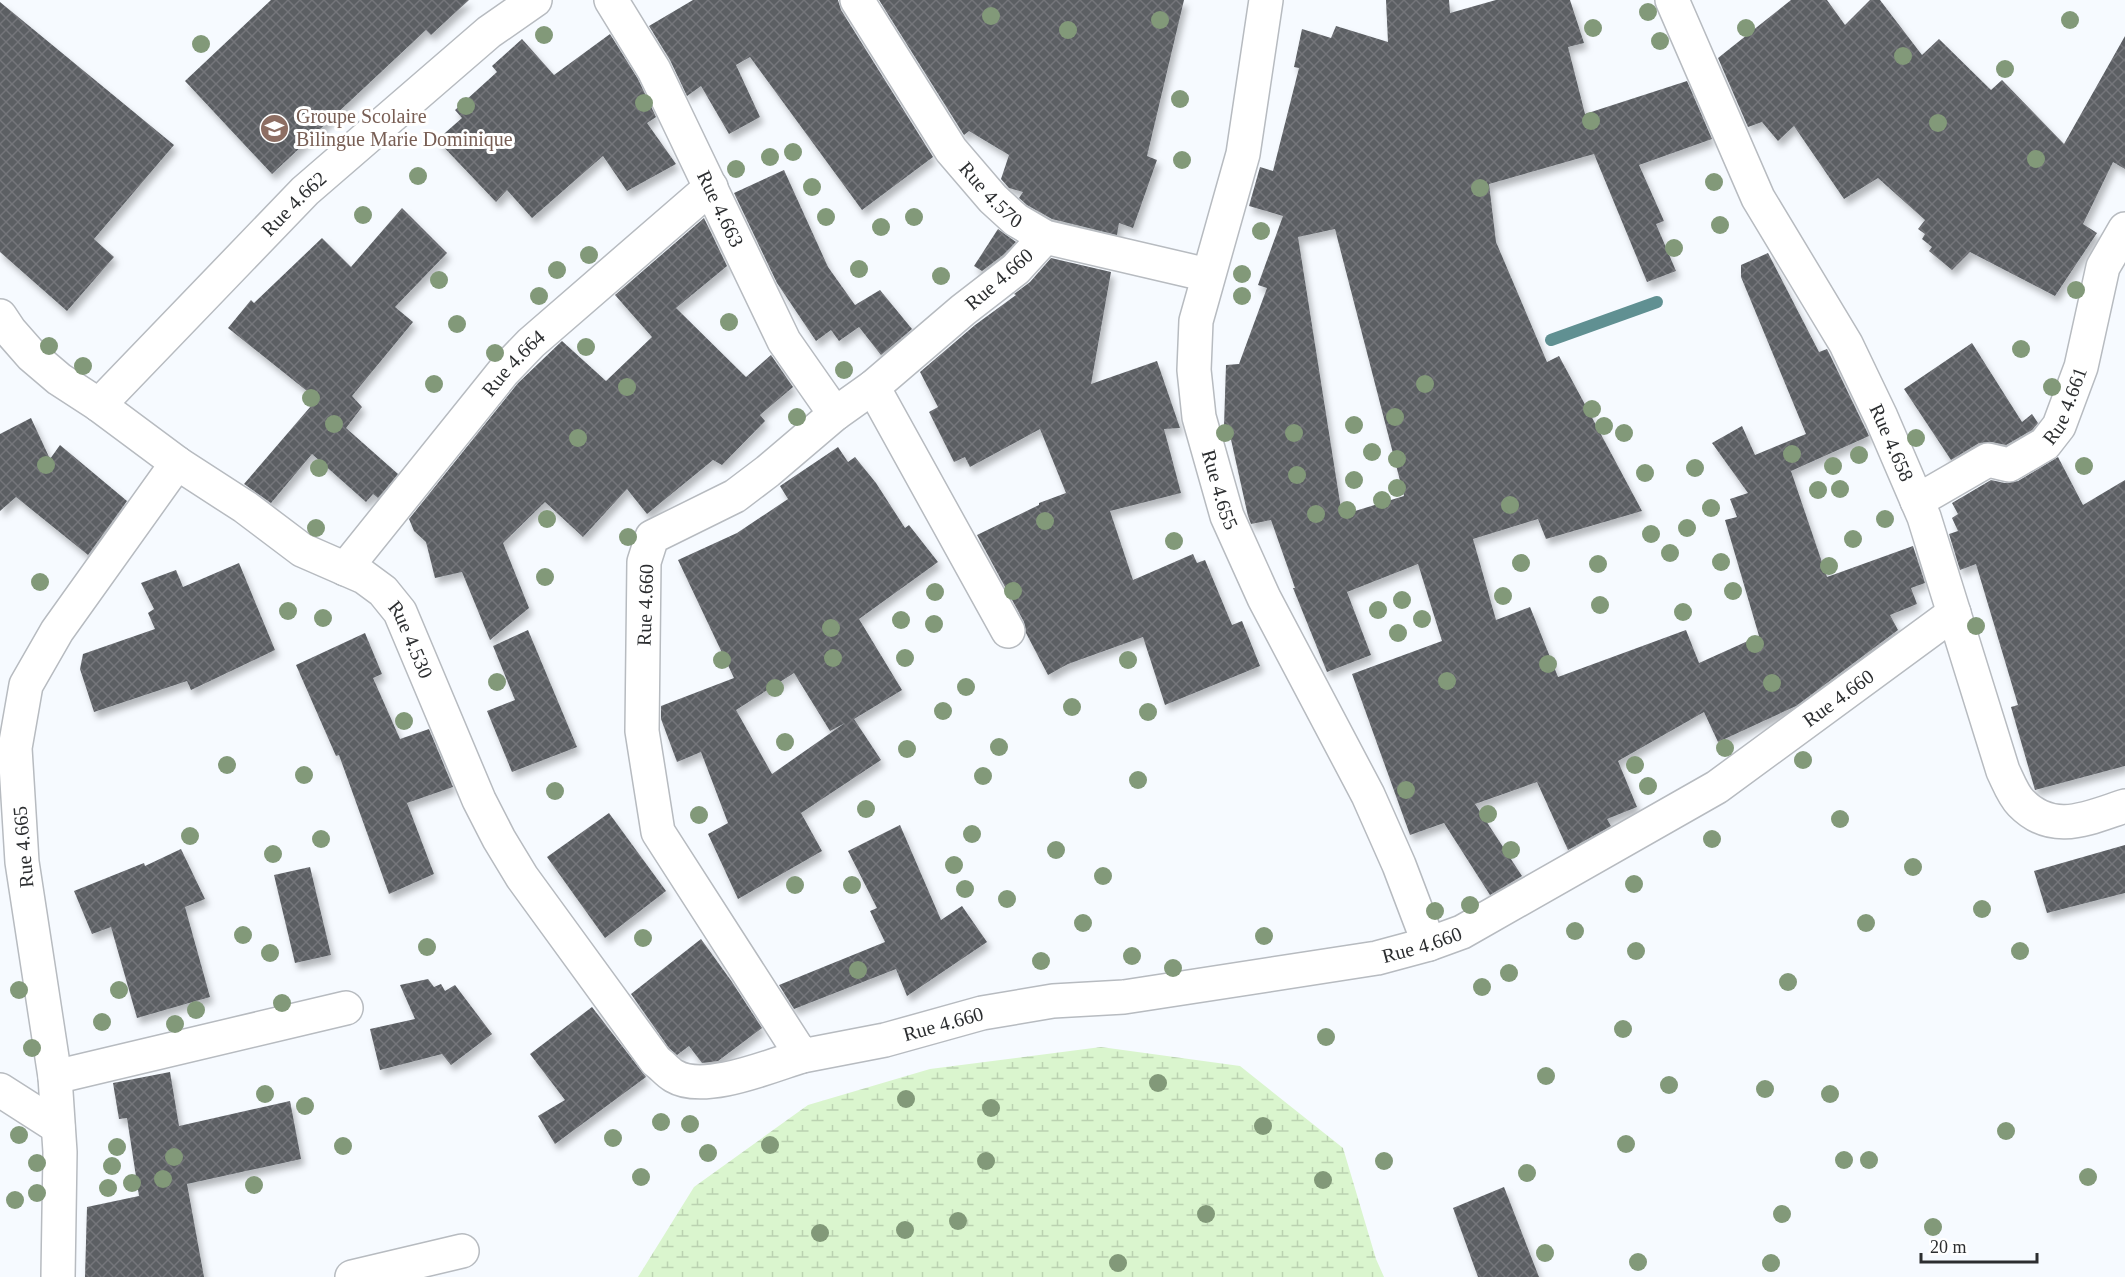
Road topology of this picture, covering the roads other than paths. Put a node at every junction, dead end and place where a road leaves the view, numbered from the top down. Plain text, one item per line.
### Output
1 (535, 0) edge
2 (611, 0) edge
3 (857, 0) edge
4 (1266, 0) edge
5 (1672, 0) edge
6 (711, 187) junction
7 (2125, 229) edge
8 (1045, 237) junction
9 (1208, 275) junction
10 (0, 316) edge
11 (873, 387) junction
12 (99, 405) junction
13 (835, 414) junction
14 (177, 463) junction
15 (1917, 501) junction
16 (345, 569) junction
17 (1954, 613) junction
18 (1008, 631) dead end
19 (2125, 806) edge
20 (1429, 944) junction
21 (346, 1008) dead end
22 (802, 1056) junction
23 (55, 1077) junction
24 (694, 1083) joint
25 (0, 1090) edge
26 (58, 1127) junction
27 (462, 1251) dead end
28 (58, 1277) edge
29 (352, 1277) edge

1 - 12 street, Rue 4.662
2 - 6 street, Rue 4.663
3 - 8 street, Rue 4.570
4 - 9 street, Rue 4.655
5 - 15 street, Rue 4.658
6 - 13 street, Rue 4.663
6 - 16 street, Rue 4.664
7 - 15 street, Rue 4.661
8 - 9 street, Rue 4.570
8 - 11 street, Rue 4.660
9 - 20 street, Rue 4.655
10 - 12 street, Rue 4.530
11 - 13 street, Rue 4.660
11 - 18 street
12 - 14 street, Rue 4.530
13 - 22 street, Rue 4.660
14 - 16 street, Rue 4.530
14 - 23 street, Rue 4.665
15 - 17 street, Rue 4.658
16 - 24 street, Rue 4.530
17 - 19 street, Rue 4.658
17 - 20 street, Rue 4.660
20 - 22 street, Rue 4.660
21 - 23 street
22 - 24 street, Rue 4.660
23 - 26 street, Rue 4.665
25 - 26 street
26 - 28 street, Rue 4.665
27 - 29 street

